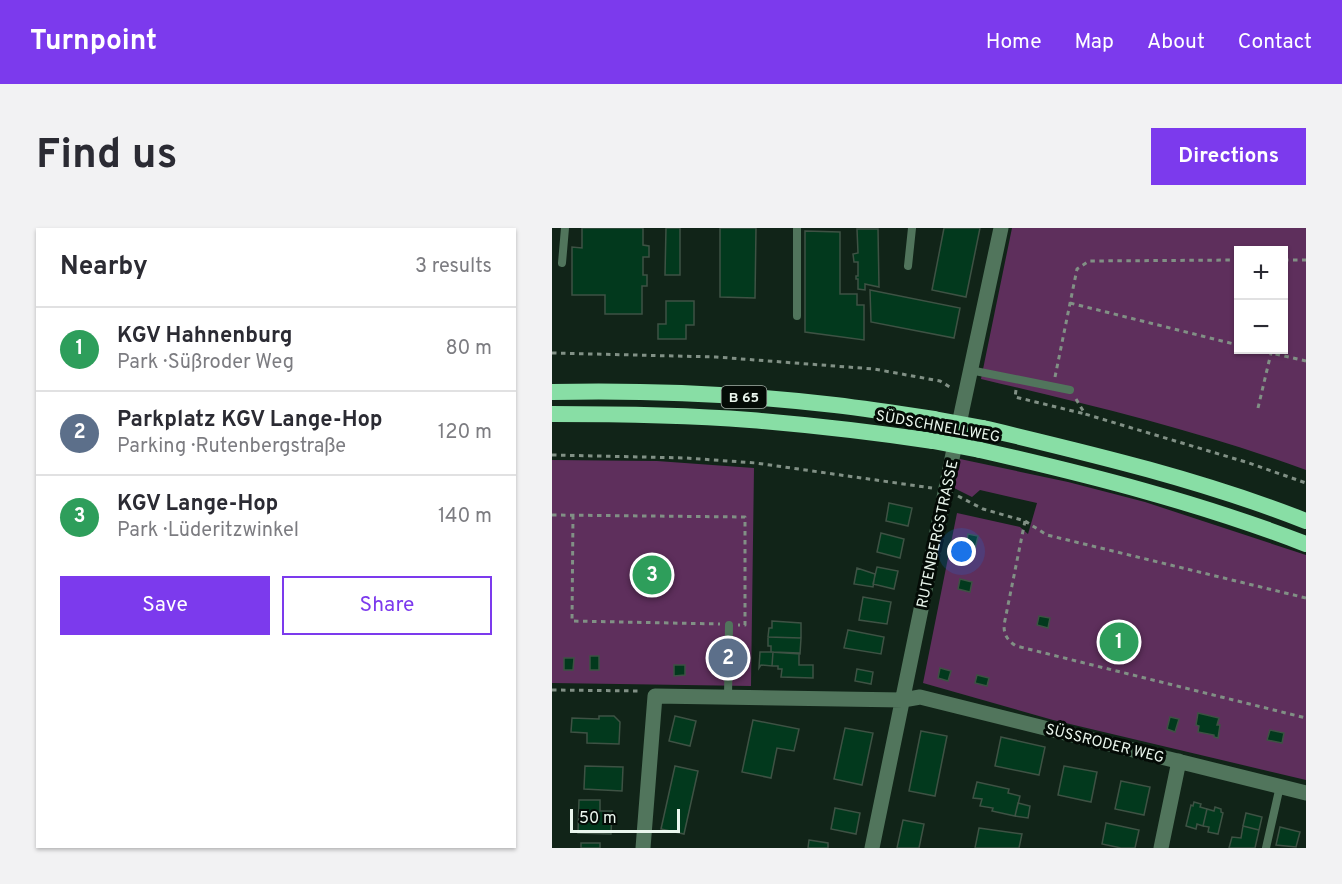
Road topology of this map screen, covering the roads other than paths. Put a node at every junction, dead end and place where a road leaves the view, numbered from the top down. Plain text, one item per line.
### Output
1 (565, 228) edge
2 (797, 228) edge
3 (912, 228) edge
4 (1001, 228) edge
5 (562, 263) dead end
6 (908, 266) dead end
7 (797, 316) dead end
8 (970, 370) junction
9 (1070, 390) road end
10 (552, 392) edge
11 (552, 414) edge
12 (1306, 521) edge
13 (1306, 544) edge
14 (729, 625) road end
15 (728, 698) junction
16 (903, 700) junction
17 (1179, 761) junction
18 (1280, 786) junction
19 (1306, 793) edge
20 (643, 848) edge
21 (872, 848) edge
22 (1161, 848) edge
23 (1266, 848) edge

1 - 5 lane
2 - 7 lane
3 - 6 lane
4 - 8 street, RUTENBERGSTRASSE
8 - 9 lane
8 - 16 street, RUTENBERGSTRASSE
10 - 12 highway, SÜDSCHNELLWEG / B 65, bridge
11 - 13 highway, SÜDSCHNELLWEG / B 65, bridge
14 - 15 lane
15 - 16 street
15 - 20 street
16 - 17 street, SÜSSRODER WEG
16 - 21 street, RUTENBERGSTRASSE
17 - 18 street, SÜSSRODER WEG
17 - 22 street
18 - 19 street, SÜSSRODER WEG
18 - 23 lane

